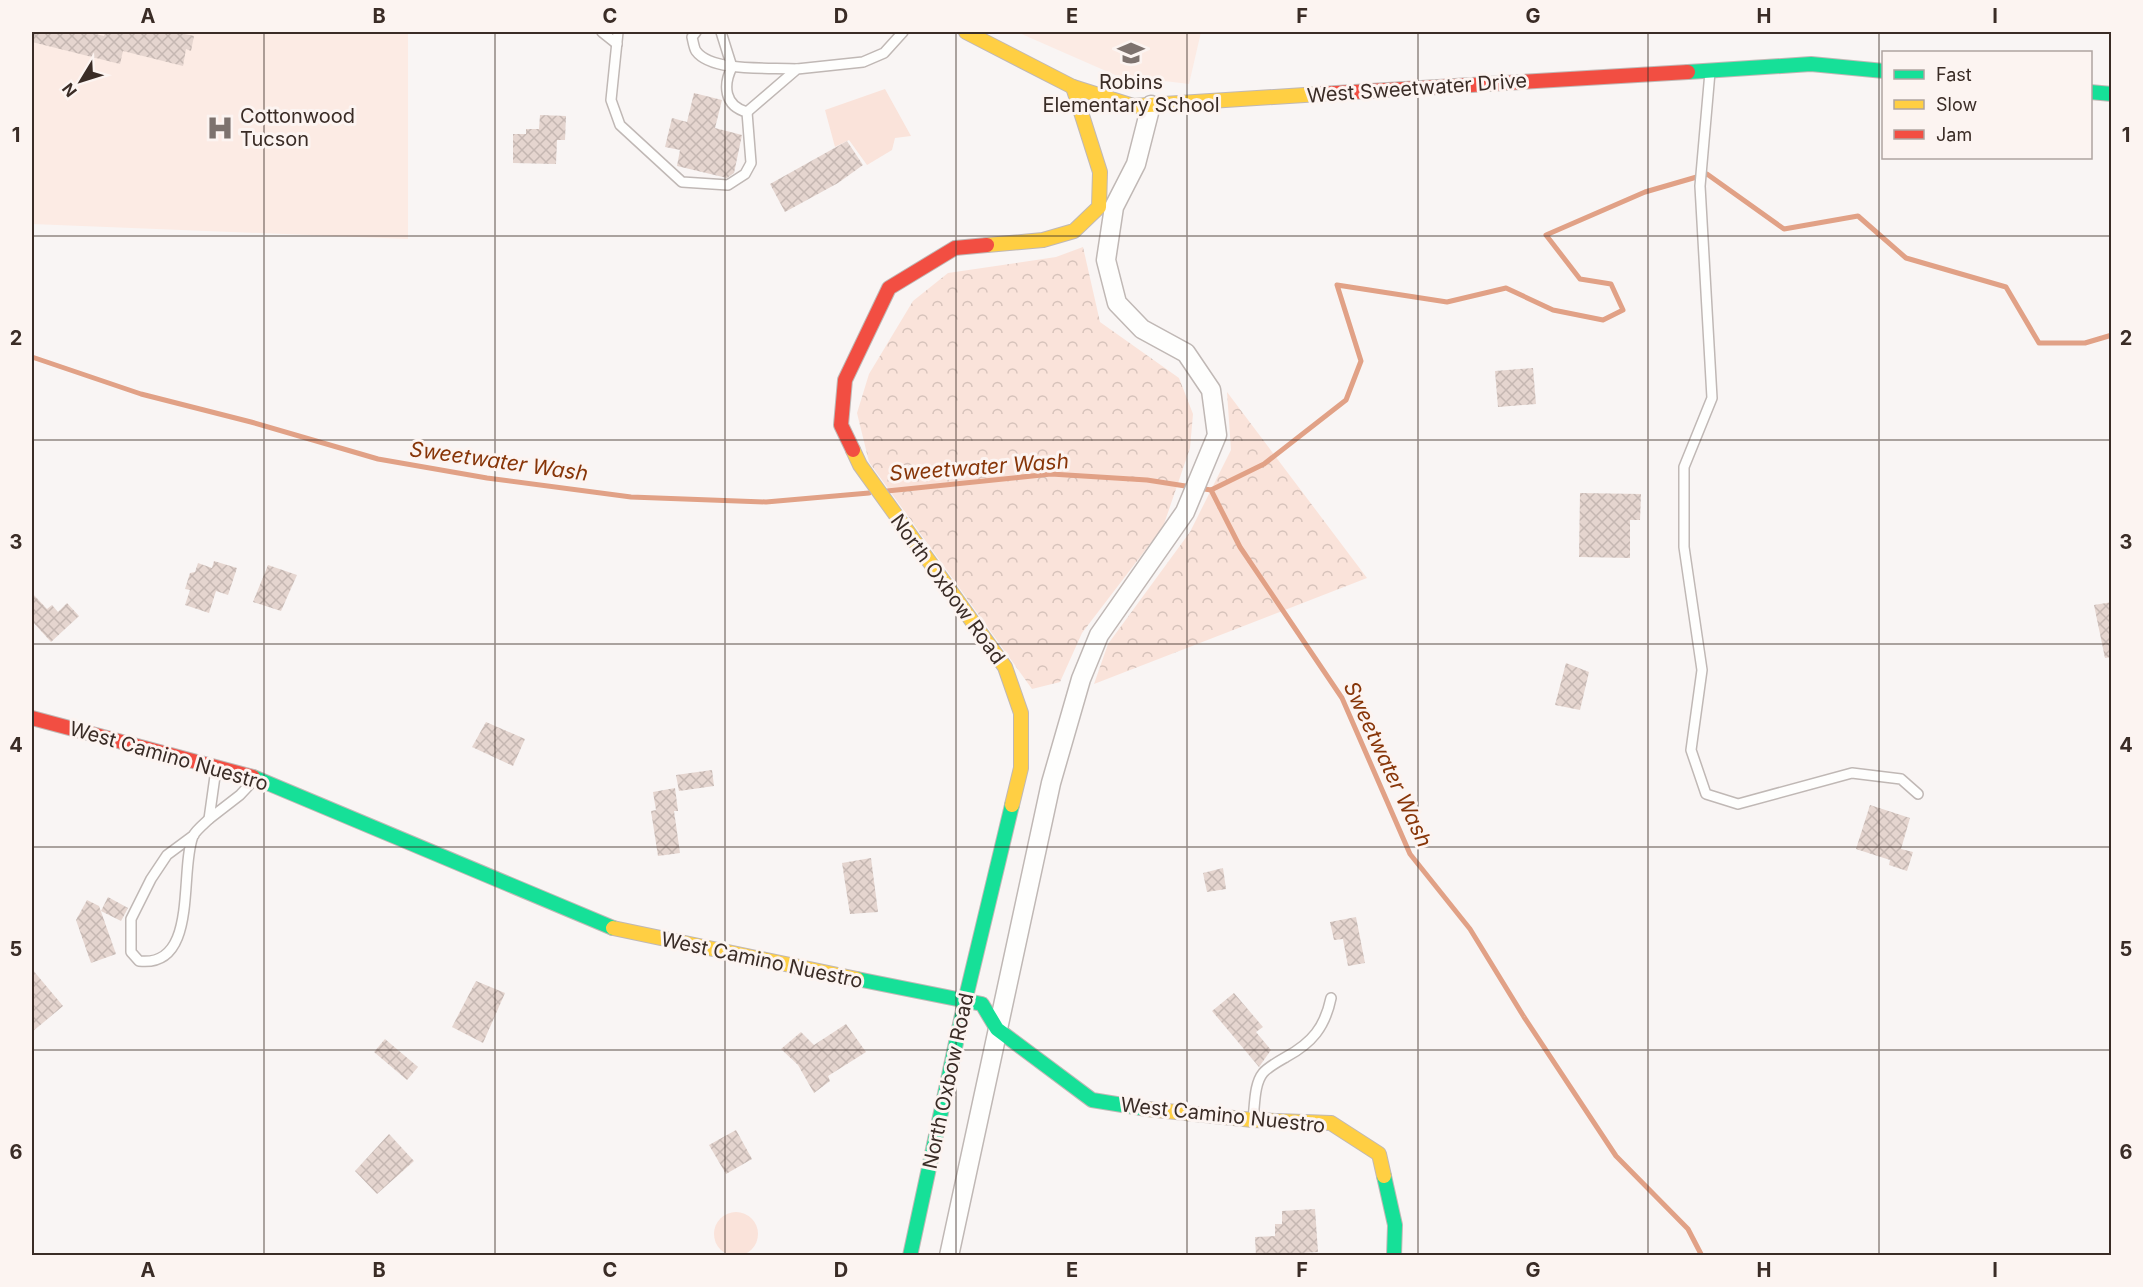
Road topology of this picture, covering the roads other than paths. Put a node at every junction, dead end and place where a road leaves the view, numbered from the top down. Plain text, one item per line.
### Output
1 (602, 32) edge
2 (618, 32) edge
3 (696, 32) edge
4 (721, 32) edge
5 (903, 32) edge
6 (966, 32) edge
7 (617, 44) junction
8 (732, 67) junction
9 (797, 69) junction
10 (1710, 70) junction
11 (1882, 71) edge
12 (1073, 87) junction
13 (2092, 92) edge
14 (2112, 94) edge
15 (1150, 105) junction
16 (747, 112) junction
17 (32, 718) edge
18 (216, 767) junction
19 (256, 778) junction
20 (1918, 794) dead end
21 (209, 819) junction
22 (194, 835) junction
23 (1331, 998) dead end
24 (964, 1001) junction
25 (997, 1029) junction
26 (1253, 1120) junction
27 (910, 1256) edge
28 (949, 1256) edge
29 (1394, 1256) edge

1 - 7 lane
2 - 7 lane
3 - 8 lane
4 - 8 lane
5 - 9 lane
6 - 12 street, West Sweetwater Drive
7 - 16 lane
8 - 9 lane
8 - 16 lane
9 - 16 lane
10 - 11 street, West Sweetwater Drive
10 - 15 street, West Sweetwater Drive
10 - 20 lane
12 - 15 street, West Sweetwater Drive
12 - 24 street, North Oxbow Road
13 - 14 street
15 - 25 street, North Oxbow Road
17 - 18 street, West Camino Nuestro
18 - 19 street, West Camino Nuestro
18 - 21 lane
19 - 21 lane
19 - 24 street, West Camino Nuestro
21 - 22 lane
22 - 22 lane
23 - 26 lane
24 - 25 street, West Camino Nuestro
24 - 27 street, North Oxbow Road
25 - 26 street, West Camino Nuestro
25 - 28 street, North Oxbow Road
26 - 29 street, West Camino Nuestro

